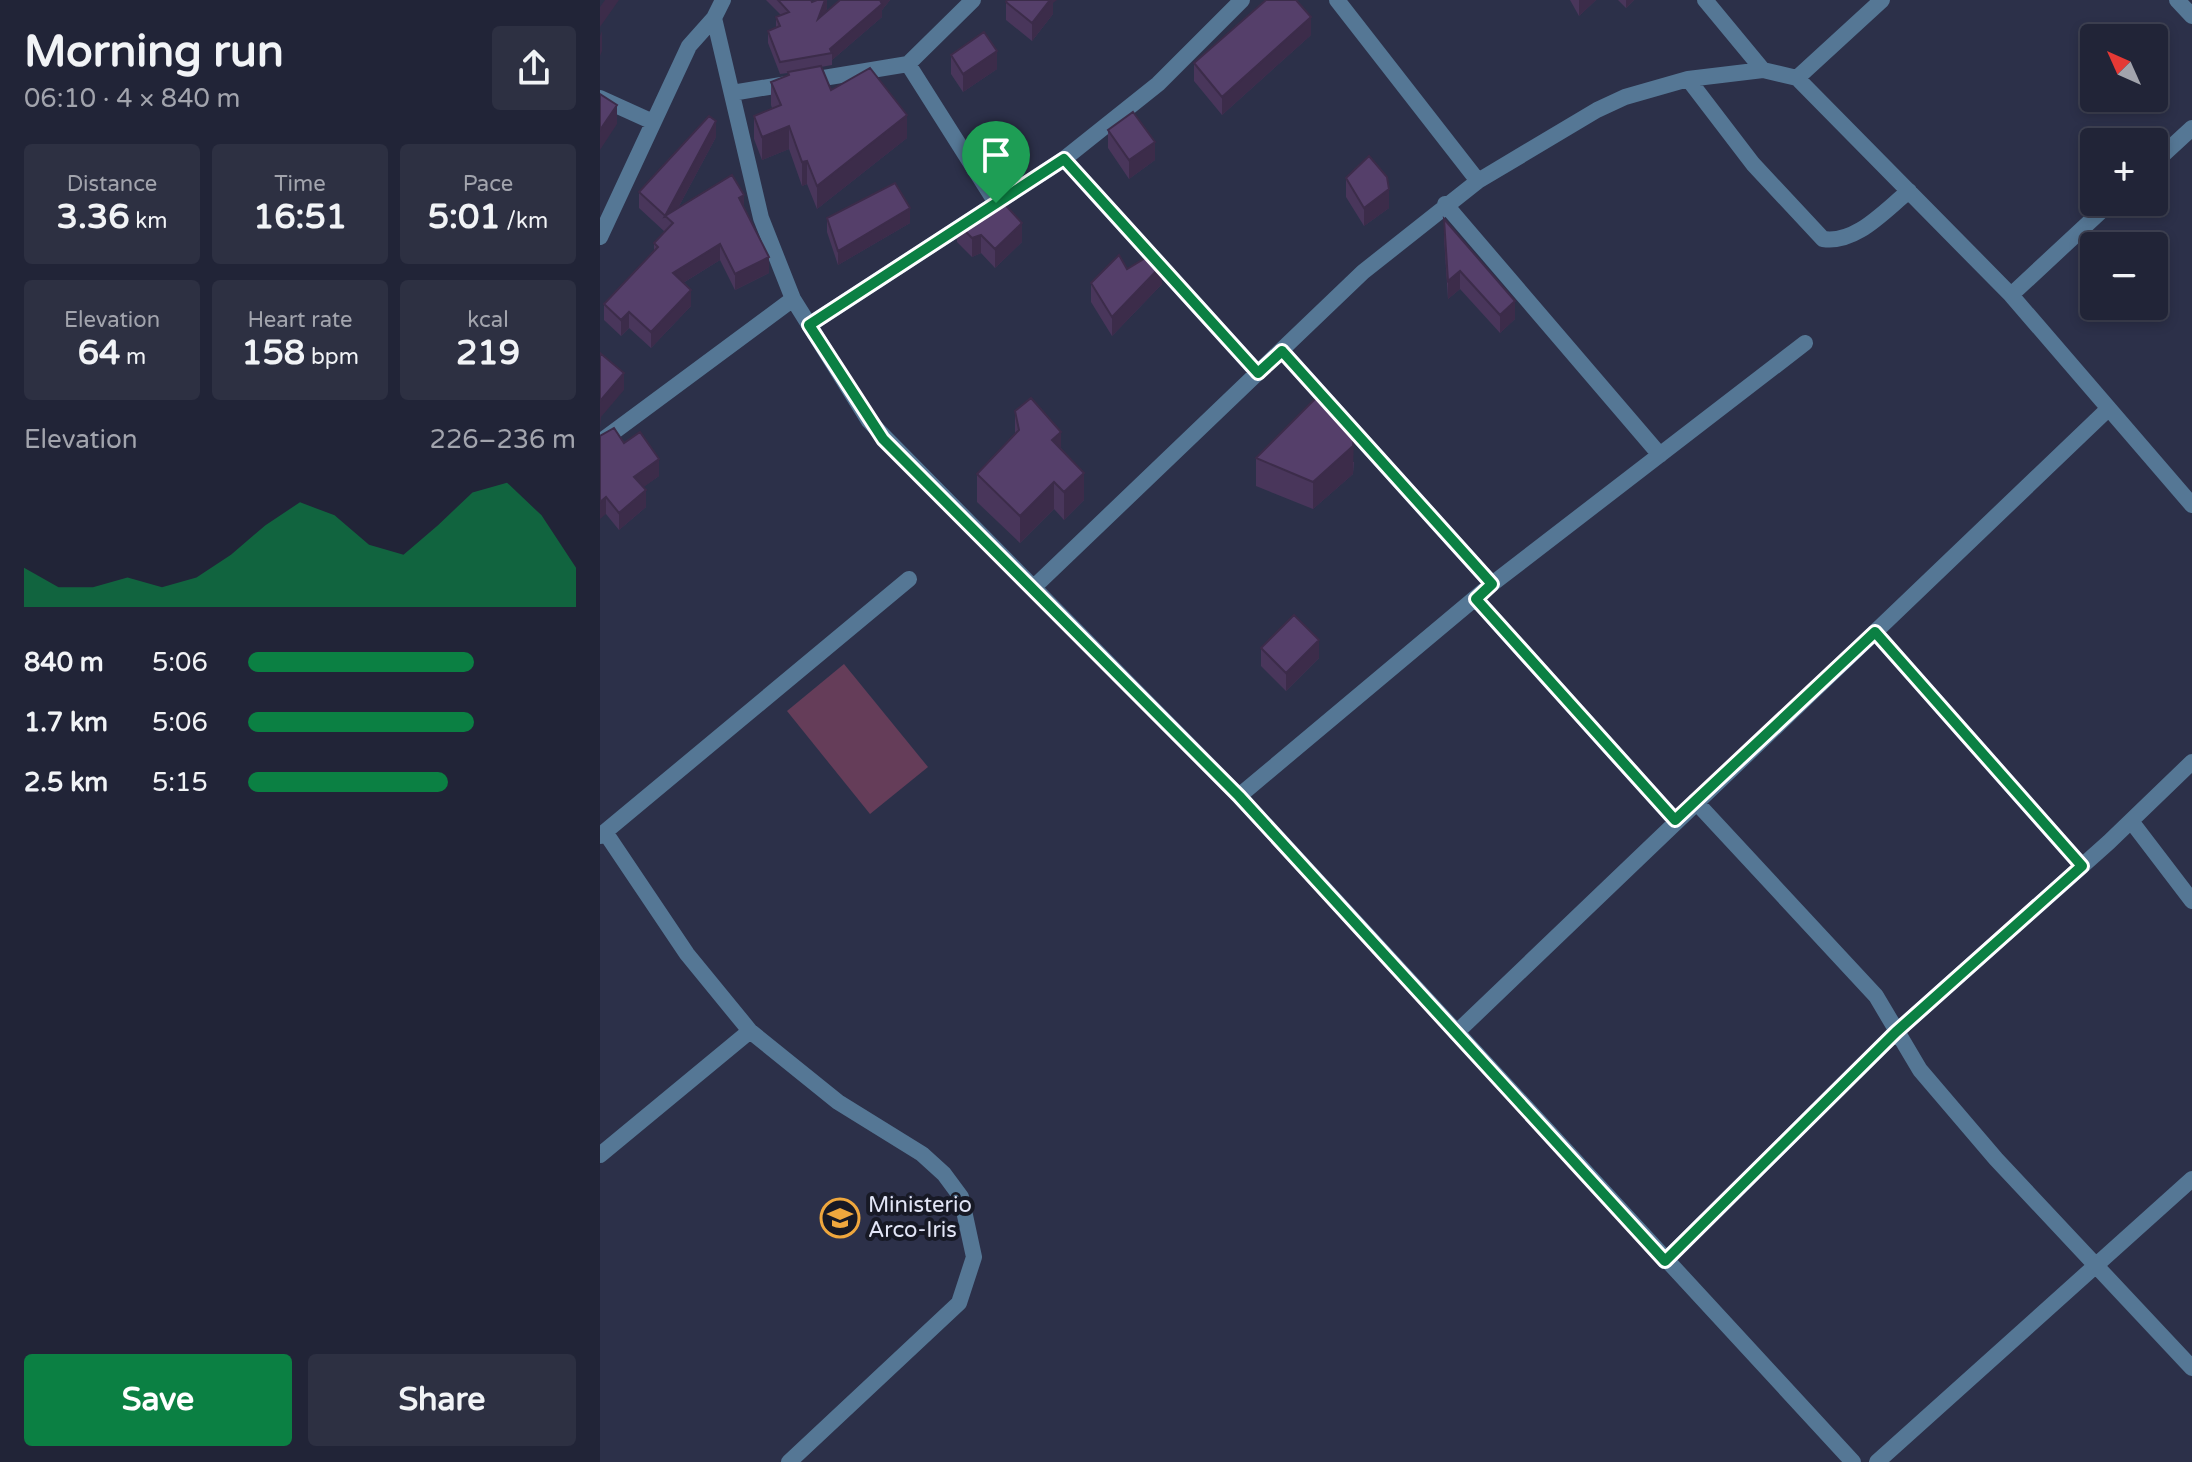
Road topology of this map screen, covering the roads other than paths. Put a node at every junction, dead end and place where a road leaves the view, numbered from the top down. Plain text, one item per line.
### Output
1 (723, 0) edge
2 (973, 0) edge
3 (1242, 0) edge
4 (1337, 0) edge
5 (1705, 0) edge
6 (1882, 0) edge
7 (2177, 0) edge
8 (2192, 16) edge
9 (714, 18) junction
10 (908, 64) junction
11 (1763, 70) junction
12 (1797, 78) junction
13 (1688, 79) junction
14 (732, 93) junction
15 (600, 98) edge
16 (653, 122) junction
17 (2192, 128) edge
18 (2168, 150) edge
19 (1064, 159) junction
20 (1478, 181) junction
21 (1909, 191) junction
22 (996, 203) junction
23 (1445, 204) junction
24 (2096, 216) edge
25 (600, 237) edge
26 (2011, 295) junction
27 (793, 299) junction
28 (809, 325) junction
29 (1805, 343) dead end
30 (1282, 351) junction
31 (1258, 373) junction
32 (2107, 410) junction
33 (600, 442) edge
34 (1660, 455) junction
35 (2192, 505) edge
36 (909, 579) dead end
37 (1492, 584) junction
38 (1034, 587) junction
39 (1476, 599) junction
40 (1875, 632) junction
41 (2192, 762) edge
42 (1239, 796) junction
43 (1695, 801) junction
44 (1675, 820) junction
45 (2131, 821) junction
46 (603, 834) edge
47 (2082, 866) junction
48 (2192, 901) edge
49 (750, 1031) junction
50 (1896, 1032) junction
51 (1456, 1033) junction
52 (600, 1155) edge
53 (2192, 1179) edge
54 (1665, 1261) junction
55 (2095, 1262) junction
56 (2192, 1368) edge
57 (789, 1462) edge
58 (1853, 1462) edge
59 (1877, 1462) edge

1 - 9 street
2 - 10 street
3 - 19 street
4 - 20 street
5 - 11 street
6 - 12 street
7 - 8 street
9 - 14 street
9 - 16 street
10 - 14 street
10 - 22 street
11 - 12 street
11 - 13 street
12 - 21 street
13 - 20 street
13 - 21 street
14 - 27 street
15 - 16 street
16 - 25 street
17 - 18 street
19 - 22 street
19 - 31 street
20 - 23 street
21 - 26 street
22 - 28 street
23 - 30 street
23 - 34 street
24 - 26 street
26 - 32 street
27 - 28 street
27 - 33 street
28 - 38 street
29 - 34 street
30 - 31 street
30 - 37 street
31 - 38 street
32 - 35 street
32 - 40 street
34 - 37 street
36 - 46 street
37 - 39 street
38 - 42 street
39 - 42 street
39 - 44 street
40 - 43 street
40 - 47 street
41 - 45 street
42 - 51 street
43 - 44 street
43 - 50 street
44 - 51 street
45 - 47 street
45 - 48 street
46 - 49 street
47 - 50 street
49 - 52 street
49 - 57 street
50 - 54 street
50 - 55 street
51 - 54 street
53 - 55 street
54 - 58 street
55 - 56 street
55 - 59 street

